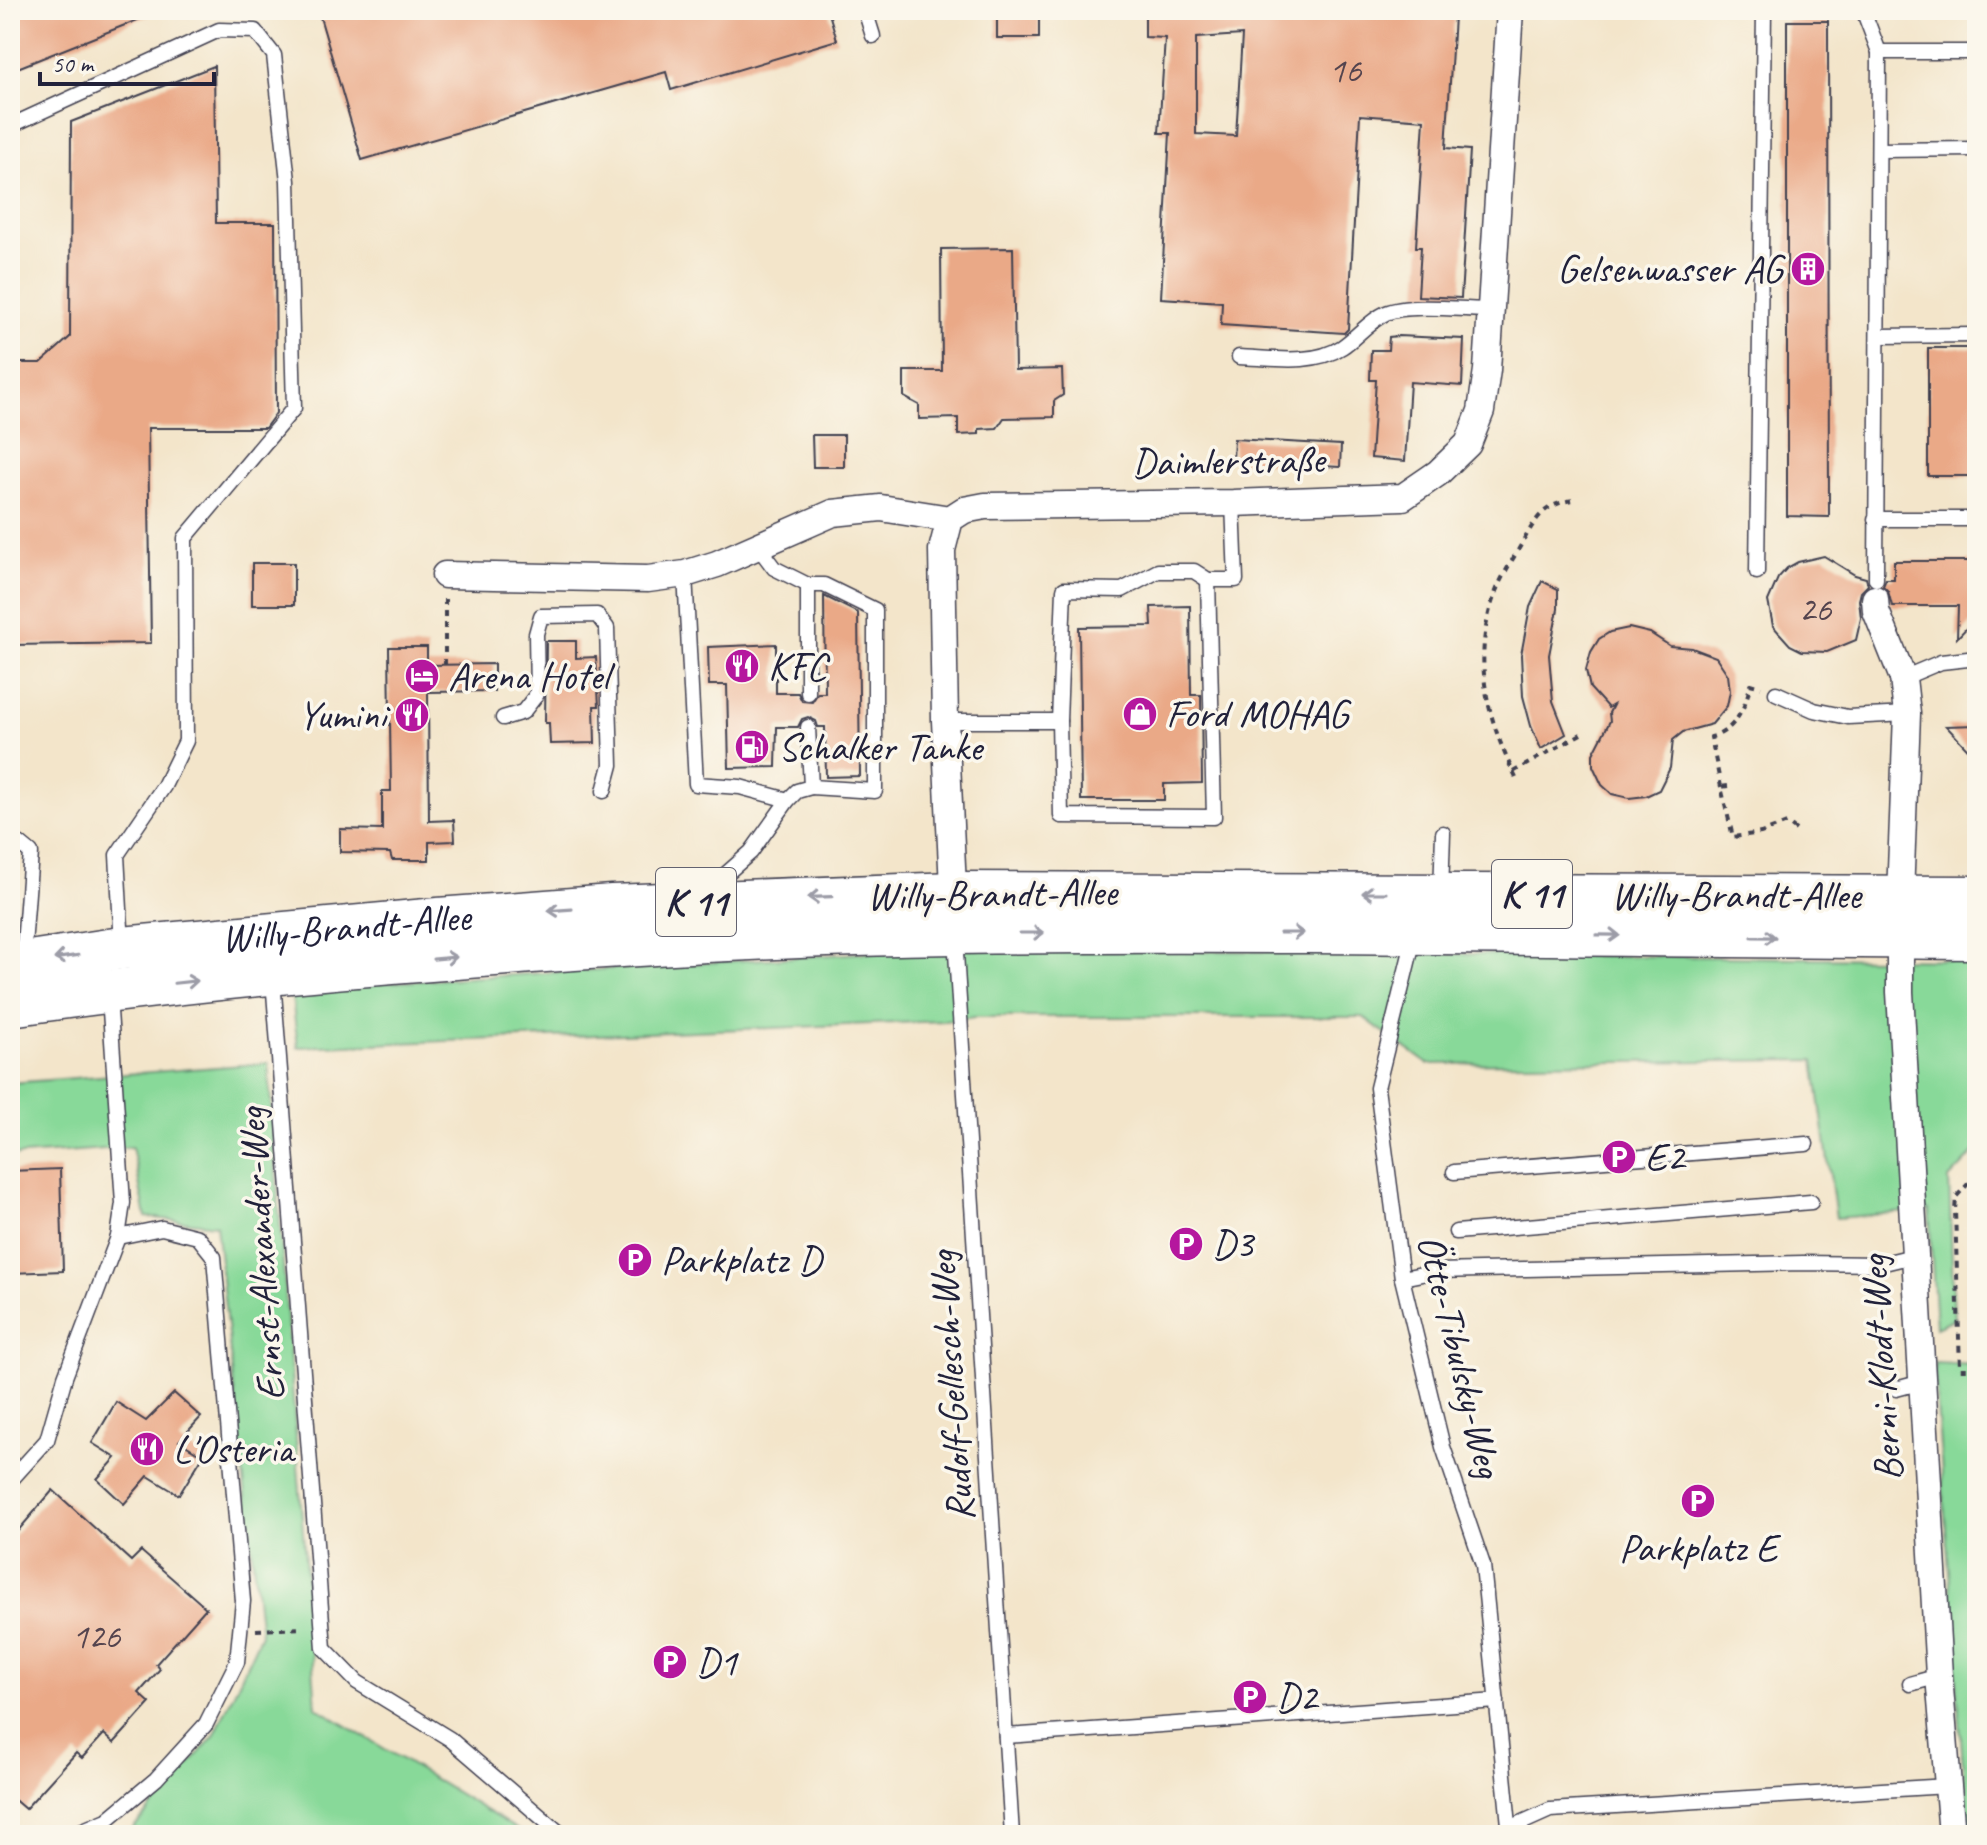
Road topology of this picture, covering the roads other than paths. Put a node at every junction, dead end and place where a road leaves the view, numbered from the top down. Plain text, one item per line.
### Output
1 (865, 10) edge
2 (1510, 10) edge
3 (1764, 10) edge
4 (1863, 10) edge
5 (873, 36) dead end
6 (1879, 52) junction
7 (1977, 52) edge
8 (10, 126) edge
9 (1977, 149) edge
10 (1880, 150) junction
11 (1491, 310) junction
12 (1977, 335) edge
13 (1878, 336) junction
14 (1239, 357) dead end
15 (1233, 503) junction
16 (950, 519) junction
17 (1875, 519) junction
18 (1977, 519) edge
19 (759, 548) junction
20 (1757, 572) dead end
21 (685, 574) junction
22 (445, 575) road end
23 (1208, 580) junction
24 (808, 585) junction
25 (1876, 590) joint
26 (1977, 658) edge
27 (1903, 678) junction
28 (808, 693) dead end
29 (1776, 693) road end
30 (1907, 714) junction
31 (503, 718) dead end
32 (945, 721) junction
33 (1059, 721) junction
34 (808, 727) dead end
35 (811, 787) junction
36 (604, 791) dead end
37 (788, 800) junction
38 (1443, 833) dead end
39 (10, 845) edge
40 (1900, 896) junction
41 (1977, 897) edge
42 (719, 901) junction
43 (1421, 909) junction
44 (954, 913) junction
45 (1901, 938) junction
46 (1977, 938) edge
47 (271, 953) junction
48 (16, 964) edge
49 (115, 970) junction
50 (10, 1005) edge
51 (1806, 1144) dead end
52 (1454, 1172) dead end
53 (1811, 1202) dead end
54 (1456, 1232) dead end
55 (118, 1237) junction
56 (1913, 1256) junction
57 (1402, 1278) junction
58 (1922, 1382) junction
59 (1896, 1389) dead end
60 (10, 1481) edge
61 (1939, 1676) junction
62 (1910, 1684) dead end
63 (1497, 1701) junction
64 (1006, 1736) junction
65 (1948, 1786) junction
66 (1510, 1831) edge
67 (71, 1835) edge
68 (562, 1835) edge
69 (1012, 1835) edge
70 (1952, 1835) edge

1 - 5 lane
2 - 11 street, Daimlerstraße
3 - 20 lane
4 - 6 lane
6 - 7 lane
6 - 10 lane
8 - 49 lane
9 - 10 lane
10 - 13 lane
11 - 14 lane
11 - 15 street, Daimlerstraße
12 - 13 lane
13 - 17 lane
15 - 16 street, Daimlerstraße
15 - 23 lane
16 - 19 street
16 - 32 street
17 - 18 lane
17 - 25 lane
19 - 21 street
19 - 24 lane
21 - 22 street
21 - 37 lane
23 - 33 lane
23 - 33 lane
24 - 28 lane
24 - 35 lane
25 - 27 street, Berni-Klodt-Weg
26 - 27 lane
27 - 30 street, Berni-Klodt-Weg
29 - 30 lane
30 - 40 street, Berni-Klodt-Weg
31 - 36 lane
32 - 33 lane
32 - 44 street
34 - 35 lane
35 - 37 lane
37 - 42 lane
38 - 43 lane, Ötte-Tibulsky-Weg
39 - 48 lane
40 - 41 main road, Willy-Brandt-Allee / K 11
40 - 43 main road, Willy-Brandt-Allee / K 11
40 - 45 street, Berni-Klodt-Weg
44 -> 42 main road, Willy-Brandt-Allee / K 11
42 -> 47 main road, Willy-Brandt-Allee / K 11
43 - 44 main road, Willy-Brandt-Allee / K 11
43 -> 45 main road, Willy-Brandt-Allee / K 11
43 - 57 lane, Ötte-Tibulsky-Weg
47 -> 44 main road, Willy-Brandt-Allee / K 11
44 - 64 lane, Rudolf-Gellesch-Weg
45 - 46 main road, Willy-Brandt-Allee / K 11
45 - 56 street, Berni-Klodt-Weg
47 - 49 main road, Willy-Brandt-Allee / K 11
47 - 68 lane, Ernst-Alexander-Weg
49 -> 48 main road, Willy-Brandt-Allee / K 11
49 - 50 main road, Willy-Brandt-Allee / K 11
49 - 55 lane
51 - 52 lane
53 - 54 lane
55 - 60 lane
55 - 67 lane
56 - 57 lane
56 - 58 street, Berni-Klodt-Weg
57 - 63 lane, Ötte-Tibulsky-Weg
58 - 59 lane
58 - 61 street, Berni-Klodt-Weg
61 - 62 lane
61 - 65 street, Berni-Klodt-Weg
63 - 64 lane
63 - 66 lane, Ötte-Tibulsky-Weg
64 - 69 lane, Rudolf-Gellesch-Weg
65 - 66 lane
65 - 70 street, Berni-Klodt-Weg

